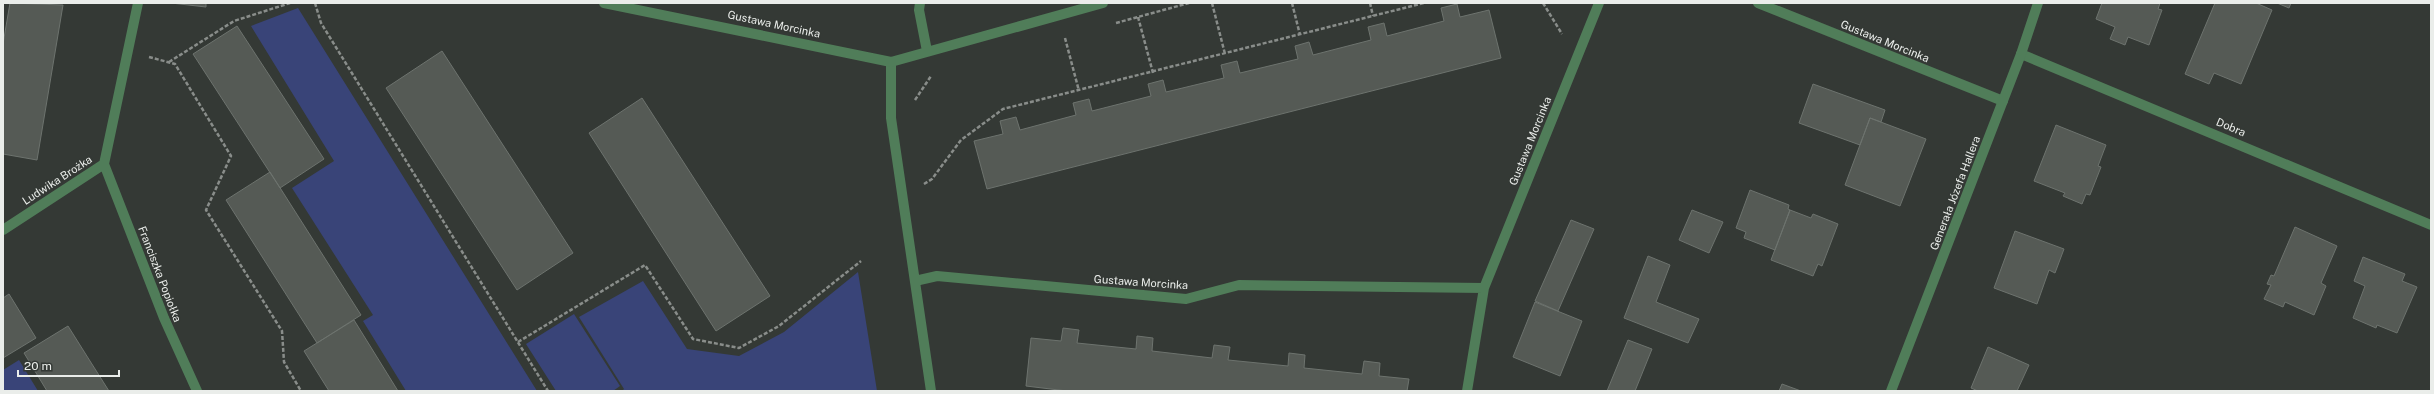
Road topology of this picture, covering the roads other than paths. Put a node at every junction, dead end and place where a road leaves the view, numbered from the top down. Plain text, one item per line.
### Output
1 (138, 3) edge
2 (604, 3) edge
3 (920, 3) edge
4 (1103, 3) edge
5 (1599, 3) edge
6 (1758, 3) edge
7 (2038, 3) edge
8 (927, 51) junction
9 (2021, 54) junction
10 (891, 62) junction
11 (2003, 101) junction
12 (104, 164) junction
13 (2431, 225) edge
14 (3, 230) edge
15 (915, 281) junction
16 (1484, 288) junction
17 (197, 391) edge
18 (931, 391) edge
19 (1467, 391) edge
20 (1891, 391) edge

1 - 12 street
2 - 10 street, Gustawa Morcinka
3 - 8 street
4 - 8 street, Gustawa Morcinka
5 - 16 street, Gustawa Morcinka
6 - 11 street, Gustawa Morcinka
7 - 9 street, Generała Józefa Hallera
8 - 10 street, Gustawa Morcinka
9 - 11 street, Generała Józefa Hallera
9 - 13 street, Dobra
10 - 15 street
11 - 20 street, Generała Józefa Hallera
12 - 14 street, Ludwika Brożka
12 - 17 street, Franciszka Popiołka
15 - 16 street, Gustawa Morcinka
15 - 18 street
16 - 19 street, Gustawa Morcinka

